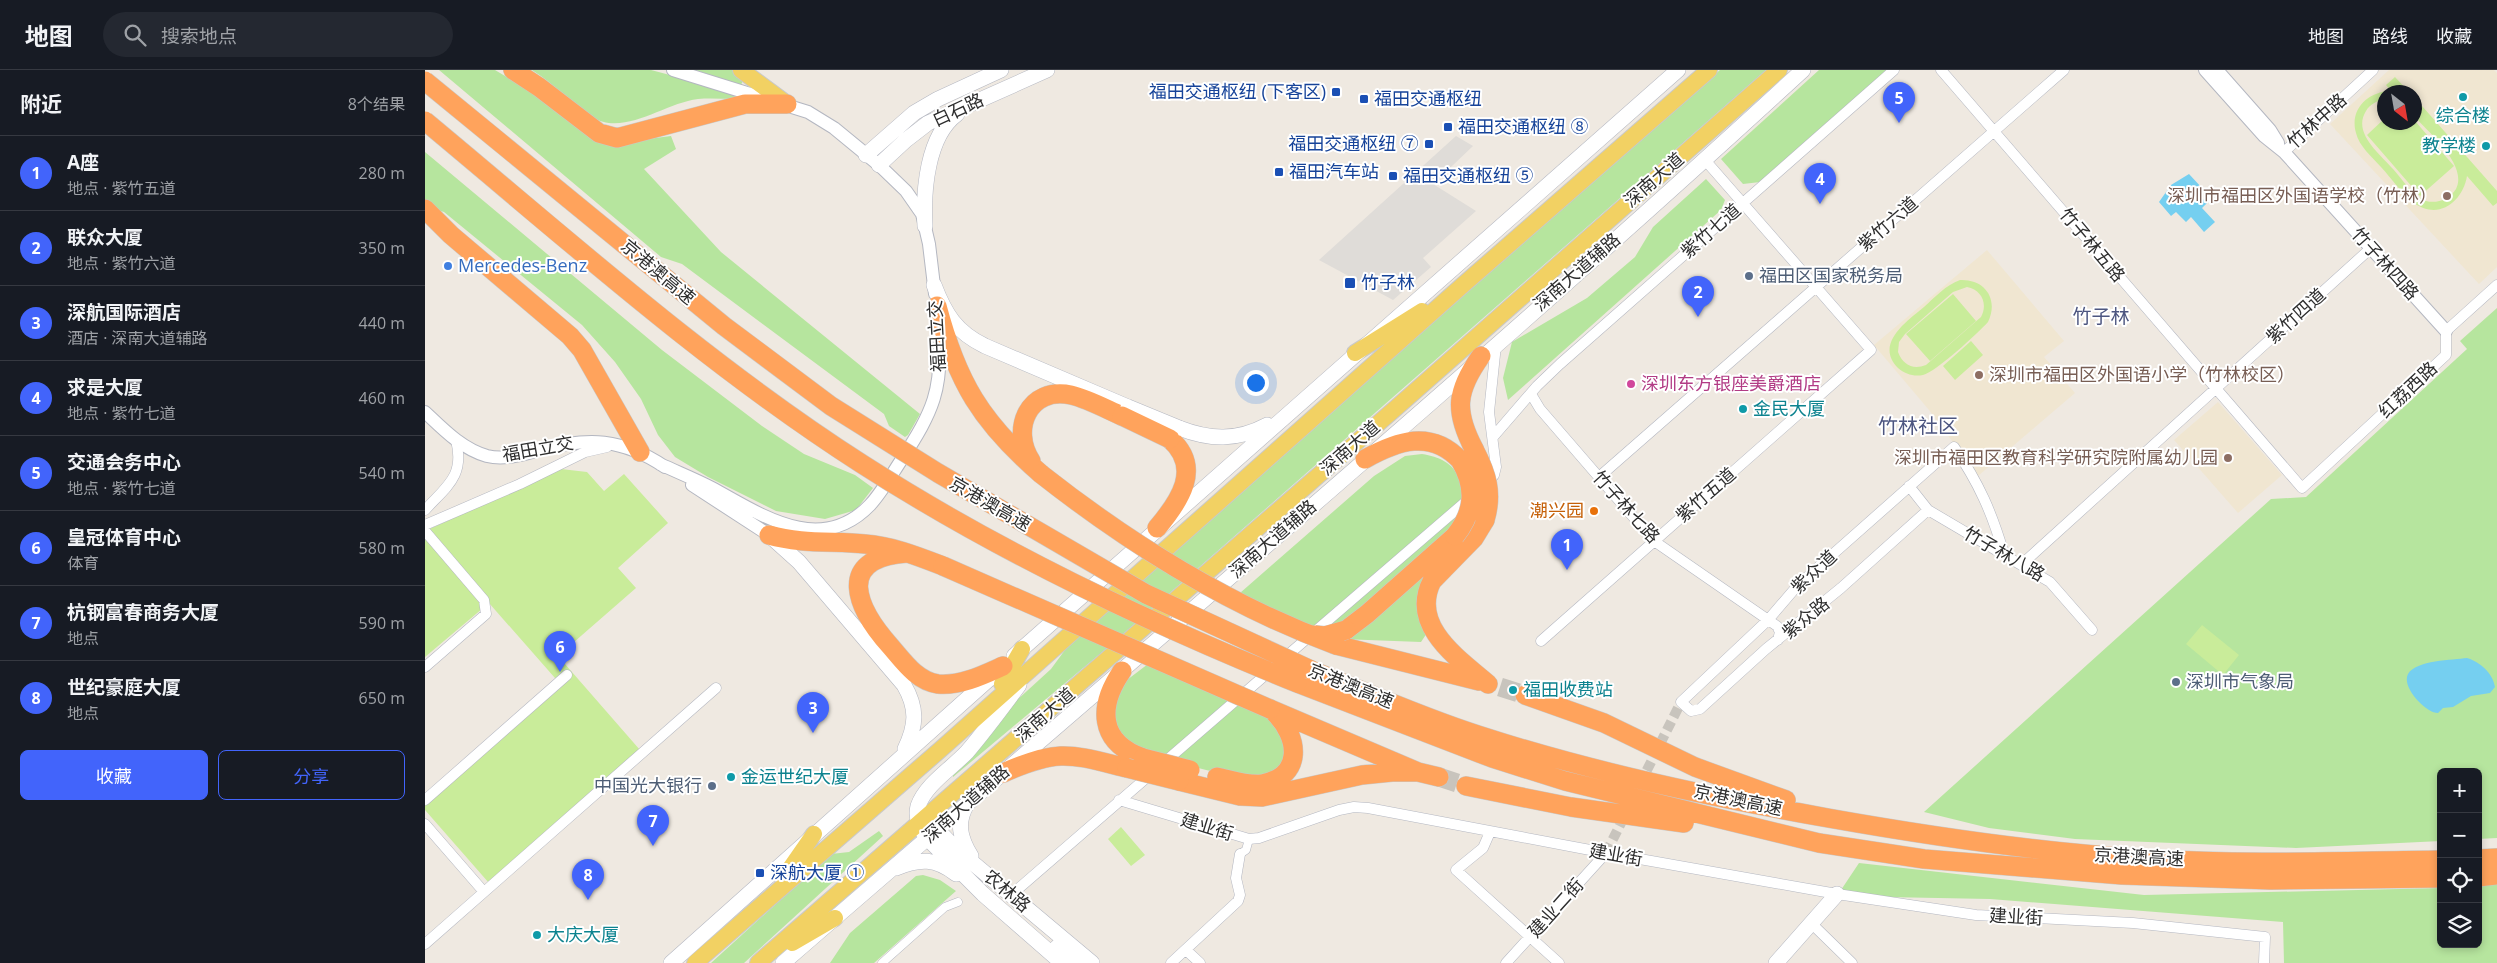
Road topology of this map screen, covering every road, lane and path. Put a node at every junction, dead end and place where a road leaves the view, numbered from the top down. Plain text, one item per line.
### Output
1 (513, 70) edge
2 (673, 70) edge
3 (741, 70) edge
4 (1001, 70) edge
5 (1047, 70) edge
6 (1678, 70) edge
7 (1709, 70) edge
8 (1779, 70) edge
9 (1803, 70) edge
10 (1894, 70) edge
11 (1941, 70) edge
12 (2064, 70) edge
13 (2205, 70) edge
14 (2217, 70) edge
15 (2373, 70) edge
16 (425, 80) edge
17 (981, 99) junction
18 (787, 104) junction
19 (425, 121) edge
20 (1995, 130) junction
21 (2284, 152) junction
22 (866, 154) junction
23 (1705, 160) junction
24 (879, 165) junction
25 (1743, 204) junction
26 (428, 212) edge
27 (925, 226) junction
28 (2371, 248) junction
29 (1464, 284) junction
30 (934, 285) junction
31 (2497, 285) edge
32 (1816, 287) junction
33 (937, 306) junction
34 (2446, 331) junction
35 (1496, 343) junction
36 (1355, 353) junction
37 (1481, 356) junction
38 (2215, 389) junction
39 (1531, 394) junction
40 (1397, 407) junction
41 (1290, 411) junction
42 (1125, 412) junction
43 (427, 415) edge
44 (1174, 433) junction
45 (1493, 436) junction
46 (456, 440) junction
47 (633, 450) junction
48 (1467, 455) junction
49 (1365, 459) junction
50 (660, 464) junction
51 (1041, 474) junction
52 (1599, 477) junction
53 (1909, 486) junction
54 (2303, 488) joint
55 (425, 510) edge
56 (1928, 510) junction
57 (425, 525) edge
58 (1157, 528) junction
59 (425, 531) edge
60 (769, 534) junction
61 (1654, 541) junction
62 (907, 553) junction
63 (2004, 554) junction
64 (2021, 564) junction
65 (1768, 620) junction
66 (2091, 630) dead end
67 (871, 634) junction
68 (1341, 637) junction
69 (1778, 640) junction
70 (1541, 641) dead end
71 (1022, 649) junction
72 (1003, 666) junction
73 (1034, 666) junction
74 (425, 667) edge
75 (901, 668) junction
76 (1122, 671) junction
77 (567, 675) dead end
78 (716, 688) dead end
79 (1525, 694) tunnel mouth
80 (1681, 702) joint
81 (1270, 709) junction
82 (984, 712) junction
83 (902, 755) junction
84 (1418, 772) junction
85 (1003, 773) junction
86 (1185, 776) junction
87 (1439, 777) tunnel mouth
88 (1466, 786) tunnel mouth
89 (425, 800) edge
90 (1119, 800) junction
91 (968, 802) junction
92 (425, 824) edge
93 (1869, 825) junction
94 (927, 827) junction
95 (1490, 832) junction
96 (814, 834) junction
97 (1249, 840) junction
98 (1819, 843) junction
99 (1605, 853) junction
100 (1240, 854) joint
101 (2497, 858) edge
102 (2482, 859) edge
103 (2437, 860) edge
104 (976, 864) junction
105 (886, 873) junction
106 (2497, 875) edge
107 (2482, 877) edge
108 (2437, 878) edge
109 (484, 892) junction
110 (983, 894) junction
111 (1837, 894) junction
112 (1011, 895) junction
113 (770, 897) junction
114 (957, 902) dead end
115 (835, 918) junction
116 (1811, 923) junction
117 (1530, 937) junction
118 (425, 944) edge
119 (1186, 950) junction
120 (671, 963) edge
121 (695, 963) edge
122 (758, 963) edge
123 (783, 963) edge
124 (882, 963) edge
125 (1062, 963) edge
126 (1075, 963) edge
127 (1092, 963) edge
128 (1171, 963) edge
129 (1200, 963) edge
130 (1506, 963) edge
131 (1559, 963) edge
132 (1776, 963) edge
133 (1851, 963) edge
134 (2263, 963) edge

1 - 18 highway
2 - 18 street, 福田立交
3 - 18 main road
4 - 22 main road, 白石路
5 - 17 main road, 白石路
6 - 36 main road
7 - 29 main road, 深南大道
8 - 40 main road, 深南大道
9 - 23 main road, 深南大道辅路
10 - 25 street, 紫竹七道
11 - 20 street, 竹子林五路
12 - 20 street, 紫竹六道
13 - 21 street, 竹子林四路
14 - 21 street, 竹子林四路
15 - 21 street, 竹林中路
16 - 93 highway, 京港澳高速, bridge
17 - 24 main road, 白石路
17 - 27 main road
18 - 22 street, 福田立交
19 - 98 highway, 京港澳高速, bridge
20 - 32 street, 紫竹六道
20 - 38 street, 竹子林五路
21 - 28 street, 竹子林四路
22 - 24 street, 福田立交
23 - 25 street
23 - 35 main road, 深南大道辅路
24 - 27 street, 福田立交
25 - 32 street
25 - 39 street, 紫竹七道
26 - 47 highway
27 - 30 street, 福田立交
28 - 34 street, 竹子林四路
28 - 38 street, 紫竹四道
29 - 36 main road
29 - 73 main road, 深南大道
30 - 33 street, 福田立交
30 - 42 main road
31 - 34 street
32 - 52 street, 紫竹六道
32 - 61 street, 紫竹五道
33 - 50 street, 福田立交
33 - 51 highway
34 - 54 street, 红荔西路
35 - 37 main road, 深南大道辅路
35 - 45 street
36 - 41 main road
37 - 48 highway
37 - 49 main road, 深南大道辅路
38 - 54 street, 竹子林五路
38 - 64 street, 紫竹四道
39 - 45 street, 紫竹七道
39 - 52 street, 竹子林七路
40 - 49 main road
40 - 94 main road, 深南大道
41 - 44 main road
41 - 58 main road
42 - 44 highway, bridge
42 - 51 highway
43 - 46 street, 福田立交
44 - 58 highway
45 - 90 street
46 - 47 street, 福田立交
46 - 55 street
47 - 50 street, 福田立交
47 - 57 street
48 - 49 highway
48 - 68 highway, bridge
48 - 68 highway, bridge
49 - 76 main road, 深南大道辅路
50 - 60 street, 福田立交
51 - 68 highway, bridge
52 - 61 street, 竹子林七路
53 - 56 street, 竹子林八路
53 - 63 street, 紫众道
53 - 65 street, 紫众道
56 - 63 street, 竹子林八路
56 - 69 street, 紫众路
58 - 71 main road
59 - 74 street
60 - 62 highway
60 - 67 main road
61 - 65 street, 竹子林七路
61 - 70 street, 紫竹五道
62 - 67 highway
62 - 81 highway, bridge
63 - 64 street, 竹子林八路
64 - 66 street, 竹子林八路
65 - 69 street, 竹子林七路
65 - 80 street, 紫众道
67 - 75 highway
69 - 80 street, 紫众路
71 - 72 main road
71 - 82 main road
72 - 75 highway
72 - 83 main road
73 - 82 main road, 深南大道
73 - 94 main road, 深南大道
75 - 83 main road
76 - 85 main road, 深南大道辅路
76 - 86 highway, bridge
77 - 89 street
78 - 109 street
79 - 93 highway
81 - 84 highway
81 - 86 highway
82 - 113 main road, 深南大道
83 - 96 main road
84 - 86 highway
84 - 87 highway
85 - 86 highway, bridge
85 - 91 main road, 深南大道辅路
88 - 98 highway
90 - 97 street, 建业街
90 - 112 street
91 - 94 main road, 深南大道辅路
91 - 104 main road
92 - 109 street
93 - 103 highway, 京港澳高速
94 - 104 main road, 农林路
94 - 105 main road, 深南大道辅路
94 - 110 main road, 农林路
94 - 122 main road, 深南大道
95 - 97 street, 建业街
95 - 99 street, 建业街
95 - 117 street
96 - 113 main road
96 - 120 main road
97 - 100 street
98 - 108 highway, 京港澳高速
99 - 111 street, 建业街
99 - 117 street, 建业二街
100 - 119 street
101 - 102 highway
104 - 112 main road, 农林路
105 - 110 main road
105 - 115 main road, 深南大道辅路
106 - 107 highway
109 - 118 street
110 - 125 main road, 农林路
111 - 116 main road
111 - 134 street, 建业街
112 - 126 main road
112 - 127 main road, 农林路
113 - 121 main road, 深南大道
114 - 124 street
115 - 122 main road
115 - 123 main road, 深南大道辅路
116 - 132 main road
116 - 133 street
117 - 130 street, 建业二街
117 - 131 street
119 - 128 street
119 - 129 street

